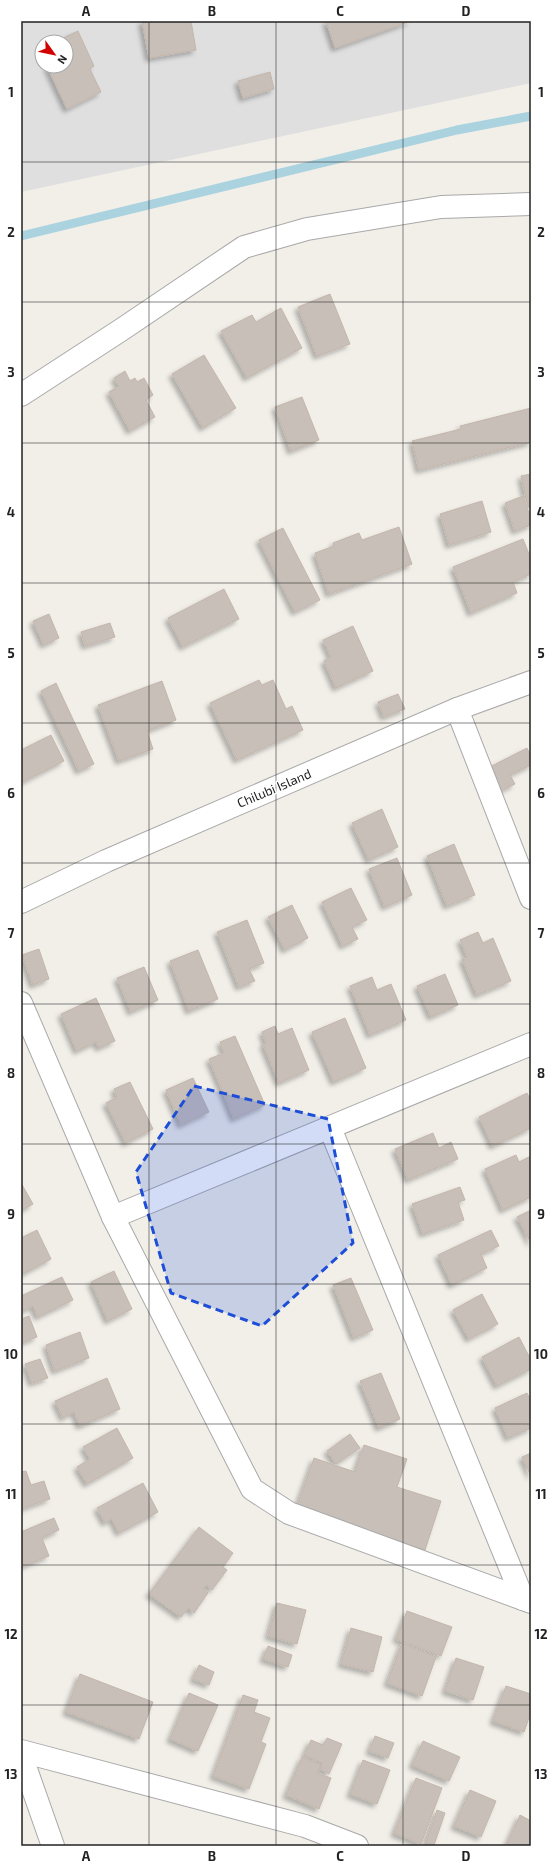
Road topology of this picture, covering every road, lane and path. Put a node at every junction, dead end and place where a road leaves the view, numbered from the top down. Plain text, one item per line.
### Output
1 (531, 204) edge
2 (21, 396) edge
3 (531, 682) edge
4 (456, 709) junction
5 (531, 898) edge
6 (21, 902) edge
7 (21, 1003) edge
8 (531, 1044) edge
9 (330, 1128) junction
10 (113, 1217) junction
11 (527, 1600) edge
12 (21, 1750) edge
13 (21, 1755) edge
14 (53, 1846) edge
15 (357, 1846) edge

1 - 2 street
3 - 4 street, Chilubi Island
4 - 5 street
4 - 6 street, Chilubi Island
7 - 10 street
8 - 9 street
9 - 10 street
9 - 11 street
10 - 11 street
12 - 15 street
13 - 14 street

